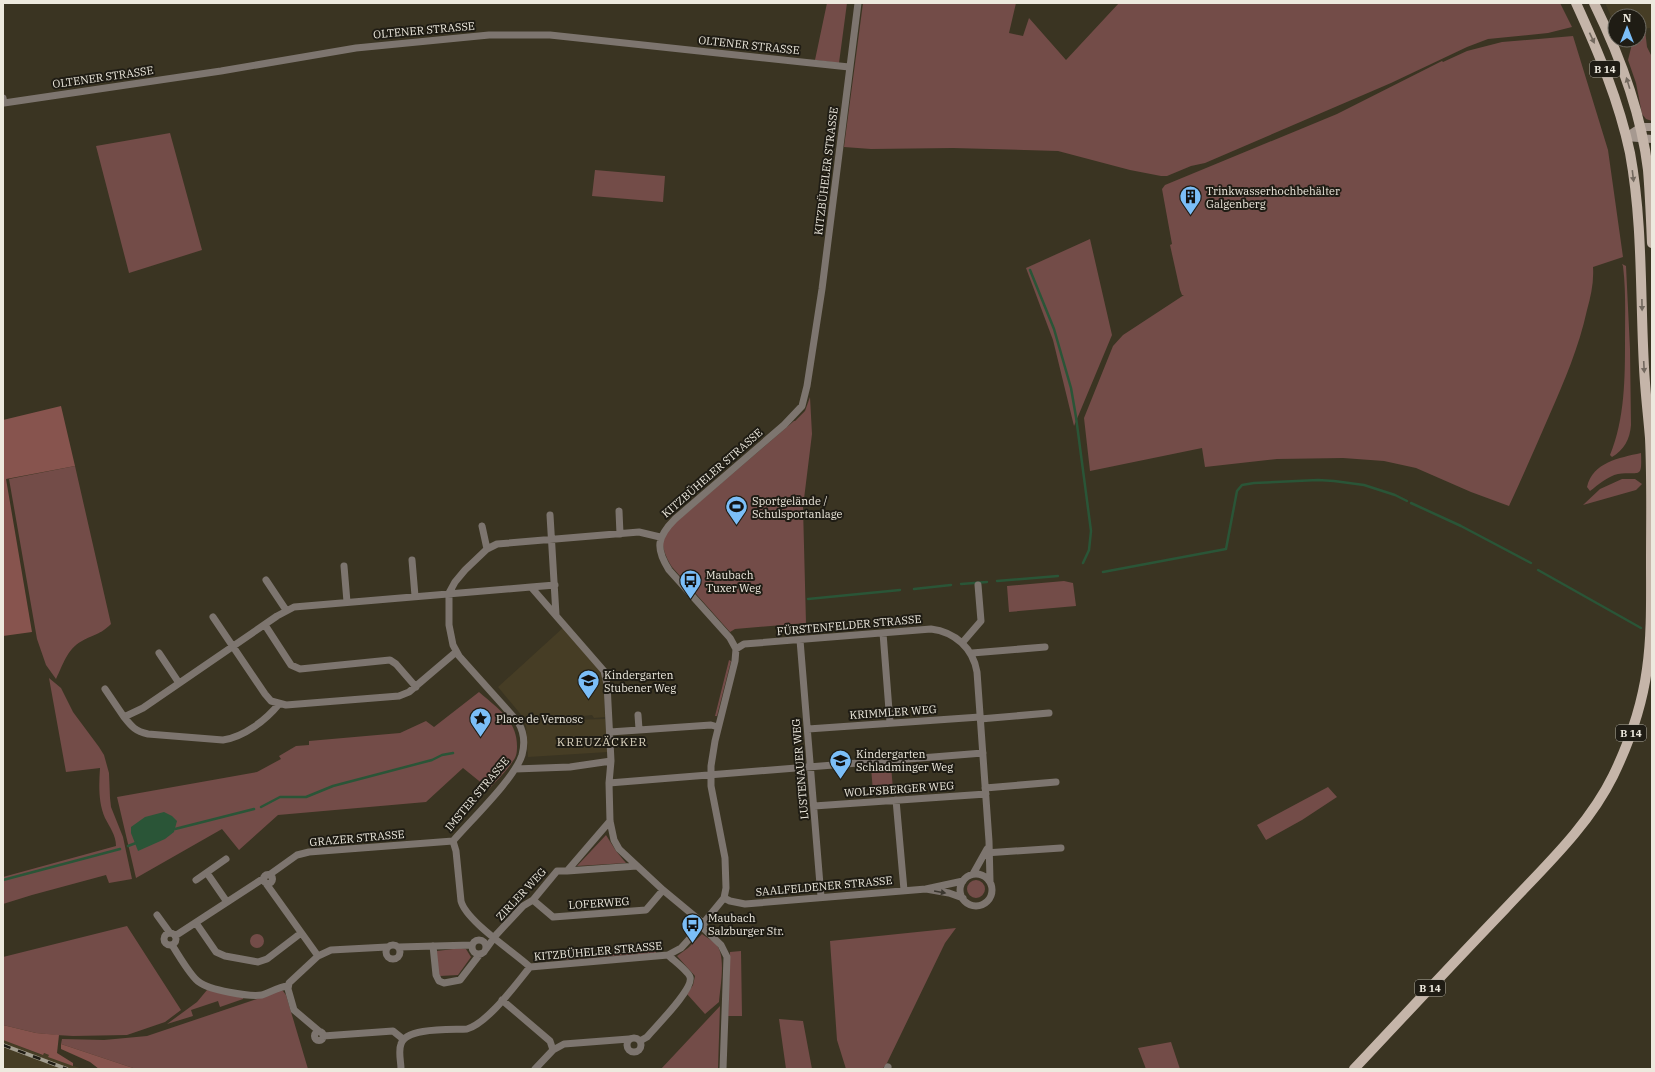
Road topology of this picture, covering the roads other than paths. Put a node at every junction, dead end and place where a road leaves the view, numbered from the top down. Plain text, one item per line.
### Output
1 (858, 3) edge
2 (1576, 3) edge
3 (1594, 3) edge
4 (849, 67) junction
5 (4, 100) edge
6 (1640, 127) junction
7 (1652, 127) edge
8 (1626, 137) junction
9 (1647, 139) edge
10 (1650, 172) edge
11 (1652, 243) edge
12 (1652, 410) edge
13 (1650, 439) junction
14 (619, 511) dead end
15 (550, 516) dead end
16 (482, 526) dead end
17 (620, 534) junction
18 (660, 537) junction
19 (552, 540) junction
20 (487, 549) junction
21 (412, 560) dead end
22 (344, 566) dead end
23 (266, 580) dead end
24 (555, 585) junction
25 (978, 585) dead end
26 (531, 587) junction
27 (449, 593) junction
28 (415, 596) junction
29 (347, 602) junction
30 (286, 610) junction
31 (556, 615) junction
32 (213, 617) dead end
33 (265, 625) junction
34 (883, 633) junction
35 (800, 640) junction
36 (962, 643) junction
37 (233, 646) junction
38 (1045, 647) dead end
39 (736, 649) junction
40 (456, 652) junction
41 (159, 653) dead end
42 (972, 653) junction
43 (179, 683) junction
44 (416, 687) junction
45 (105, 689) dead end
46 (279, 704) junction
47 (1049, 713) dead end
48 (638, 715) dead end
49 (124, 716) junction
50 (980, 718) junction
51 (890, 723) junction
52 (718, 727) junction
53 (639, 730) junction
54 (808, 730) junction
55 (610, 732) junction
56 (983, 753) junction
57 (611, 761) junction
58 (810, 767) junction
59 (515, 769) junction
60 (710, 776) junction
61 (1056, 782) dead end
62 (609, 783) junction
63 (986, 791) junction
64 (896, 800) junction
65 (814, 806) junction
66 (610, 821) junction
67 (453, 841) junction
68 (1061, 848) dead end
69 (987, 853) junction
70 (226, 859) dead end
71 (637, 866) junction
72 (567, 871) junction
73 (207, 873) junction
74 (973, 874) junction
75 (266, 878) junction
76 (196, 880) dead end
77 (963, 881) junction
78 (990, 881) junction
79 (926, 889) junction
80 (663, 890) junction
81 (904, 890) junction
82 (821, 897) junction
83 (724, 898) junction
84 (963, 898) junction
85 (533, 900) junction
86 (227, 902) junction
87 (157, 915) dead end
88 (196, 923) junction
89 (703, 925) junction
90 (300, 933) junction
91 (172, 935) junction
92 (494, 937) junction
93 (172, 945) junction
94 (472, 945) junction
95 (433, 946) junction
96 (398, 947) junction
97 (387, 948) junction
98 (483, 952) junction
99 (668, 955) junction
100 (318, 956) junction
101 (530, 968) junction
102 (288, 986) junction
103 (502, 1000) junction
104 (403, 1039) junction
105 (629, 1039) junction
106 (640, 1040) junction
107 (553, 1050) junction
108 (401, 1069) edge
109 (535, 1069) edge
110 (723, 1069) edge
111 (1354, 1069) edge

1 - 4 street, KITZBÜHELER STRASSE
2 -> 8 main road, B 14
6 -> 3 main road, B 14
4 - 5 street, OLTENER STRASSE
4 - 18 street, KITZBÜHELER STRASSE
6 - 7 main road
6 - 8 main road
6 - 9 main road, B 14
8 - 9 main road
8 -> 13 main road, B 14
9 - 10 main road, B 14
10 - 11 main road, B 14
12 - 13 main road, B 14
13 - 111 main road, B 14
14 - 17 street
15 - 19 street
16 - 20 street
17 - 18 street
17 - 19 street
18 - 39 street
19 - 20 street
19 - 24 street
20 - 27 street
21 - 28 street
22 - 29 street
23 - 30 street
24 - 26 street
24 - 31 street
25 - 36 street
26 - 27 street
26 - 31 street
27 - 28 street
27 - 40 street, IMSTER STRASSE
28 - 29 street
29 - 30 street
30 - 33 street
31 - 55 street
32 - 37 street
33 - 37 street
33 - 44 street
34 - 35 street, FÜRSTENFELDER STRASSE
34 - 36 street, FÜRSTENFELDER STRASSE
34 - 51 street
35 - 39 street, FÜRSTENFELDER STRASSE
35 - 54 street, LUSTENAUER WEG
36 - 42 street, FÜRSTENFELDER STRASSE
37 - 43 street
37 - 46 street
38 - 42 street
39 - 52 street
40 - 44 street
40 - 59 street, IMSTER STRASSE
41 - 43 street
42 - 50 street
43 - 49 street
44 - 46 street
45 - 49 street
46 - 49 street
47 - 50 street, KRIMMLER WEG
48 - 53 street
50 - 51 street, KRIMMLER WEG
50 - 56 street
51 - 54 street, KRIMMLER WEG
52 - 53 street
52 - 60 street
53 - 55 street
54 - 58 street, LUSTENAUER WEG
55 - 57 street
56 - 58 street
56 - 63 street
57 - 59 street
57 - 62 street
58 - 60 street
58 - 65 street, LUSTENAUER WEG
59 - 67 street, IMSTER STRASSE
60 - 62 street
60 - 83 street
61 - 63 street, WOLFSBERGER WEG
62 - 66 street
63 - 64 street, WOLFSBERGER WEG
63 - 69 street
64 - 65 street, WOLFSBERGER WEG
64 - 81 street
65 - 82 street, LUSTENAUER WEG
66 - 71 street
66 - 72 street, ZIRLER WEG
67 - 75 street, GRAZER STRASSE
67 - 92 street, IMSTER STRASSE
68 - 69 street
69 - 74 street
69 - 78 street
70 - 73 street
71 - 72 street
71 - 80 street
72 - 85 street, ZIRLER WEG
73 - 76 street
73 - 86 street
74 - 77 street
74 - 78 street
75 - 86 street, GRAZER STRASSE
75 - 90 street
77 - 79 street, SAALFELDENER STRASSE
77 - 84 street
78 - 84 street
79 - 81 street, SAALFELDENER STRASSE
79 -> 84 street, SAALFELDENER STRASSE
80 - 85 street, LOFERWEG
80 - 89 street
81 - 82 street, SAALFELDENER STRASSE
82 - 83 street, SAALFELDENER STRASSE
83 - 89 street, KITZBÜHELER STRASSE
85 - 92 street, ZIRLER WEG
86 - 88 street, GRAZER STRASSE
87 - 91 street
88 - 90 street
88 - 91 street, GRAZER STRASSE
89 - 99 street, KITZBÜHELER STRASSE
89 - 110 street
90 - 100 street
91 - 93 street
91 - 93 street
92 - 98 street, ZIRLER WEG
92 - 101 street, IMSTER STRASSE
93 - 102 street
94 - 95 street
94 - 98 street
94 - 98 street
95 - 96 street
95 - 98 street, ZIRLER WEG
96 - 97 street
96 - 97 street
97 - 100 street
99 - 101 street, KITZBÜHELER STRASSE
99 - 106 street
100 - 102 street
101 - 103 street, KITZBÜHELER STRASSE
102 - 104 street
103 - 104 street, KITZBÜHELER STRASSE
103 - 107 street
104 - 108 street
105 - 106 street
105 - 106 street
105 - 107 street
107 - 109 street

